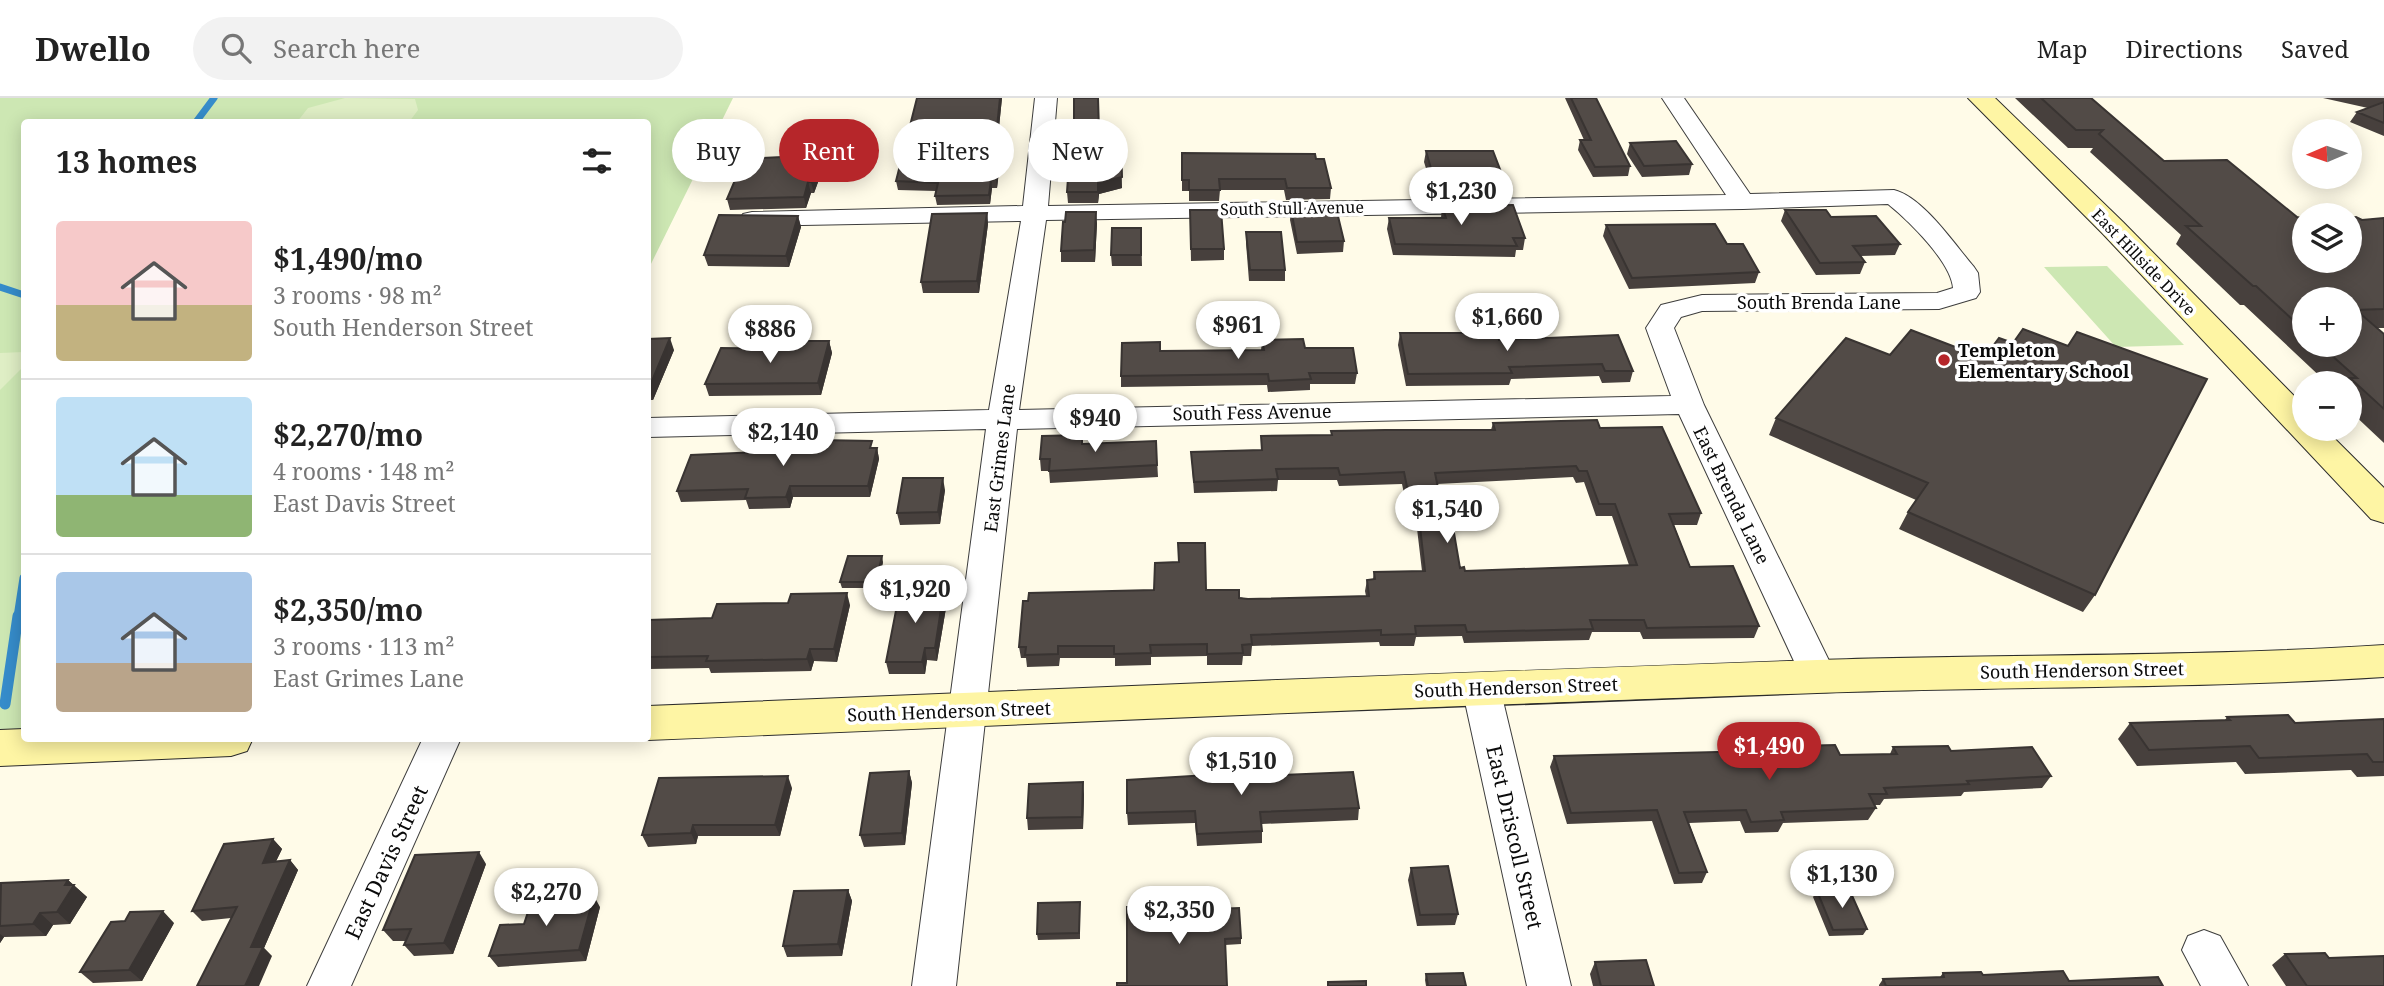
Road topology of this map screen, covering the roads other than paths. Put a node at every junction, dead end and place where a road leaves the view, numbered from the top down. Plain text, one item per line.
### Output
1 (1046, 98) edge
2 (1673, 98) edge
3 (1981, 98) edge
4 (1743, 202) junction
5 (1035, 212) junction
6 (732, 219) edge
7 (1967, 292) joint
8 (1671, 312) joint
9 (1689, 405) junction
10 (2292, 414) edge
11 (1003, 418) junction
12 (651, 427) edge
13 (2318, 441) edge
14 (2384, 510) edge
15 (2384, 661) edge
16 (1819, 677) junction
17 (1481, 688) junction
18 (967, 710) junction
19 (651, 723) edge
20 (139, 742) edge
21 (441, 742) edge
22 (0, 748) edge
23 (329, 986) edge
24 (933, 986) edge
25 (1549, 986) edge

1 - 5 street, East Grimes Lane
2 - 4 street
3 - 10 street, East Hillside Drive
4 - 5 street, South Stull Avenue
4 - 7 street, South Stull Avenue
5 - 6 street, South Stull Avenue
5 - 11 street, East Grimes Lane
7 - 8 street, South Brenda Lane
8 - 9 street, East Brenda Lane
9 - 11 street, South Fess Avenue
9 - 16 street, East Brenda Lane
11 - 12 street, South Fess Avenue
11 - 18 street, East Grimes Lane
13 - 14 street, East Hillside Drive
15 - 16 street, South Henderson Street
16 - 17 street, South Henderson Street
17 - 18 street, South Henderson Street
17 - 25 street, East Driscoll Street
18 - 19 street, South Henderson Street
18 - 24 street, East Grimes Lane
20 - 22 street
21 - 23 street, East Davis Street

